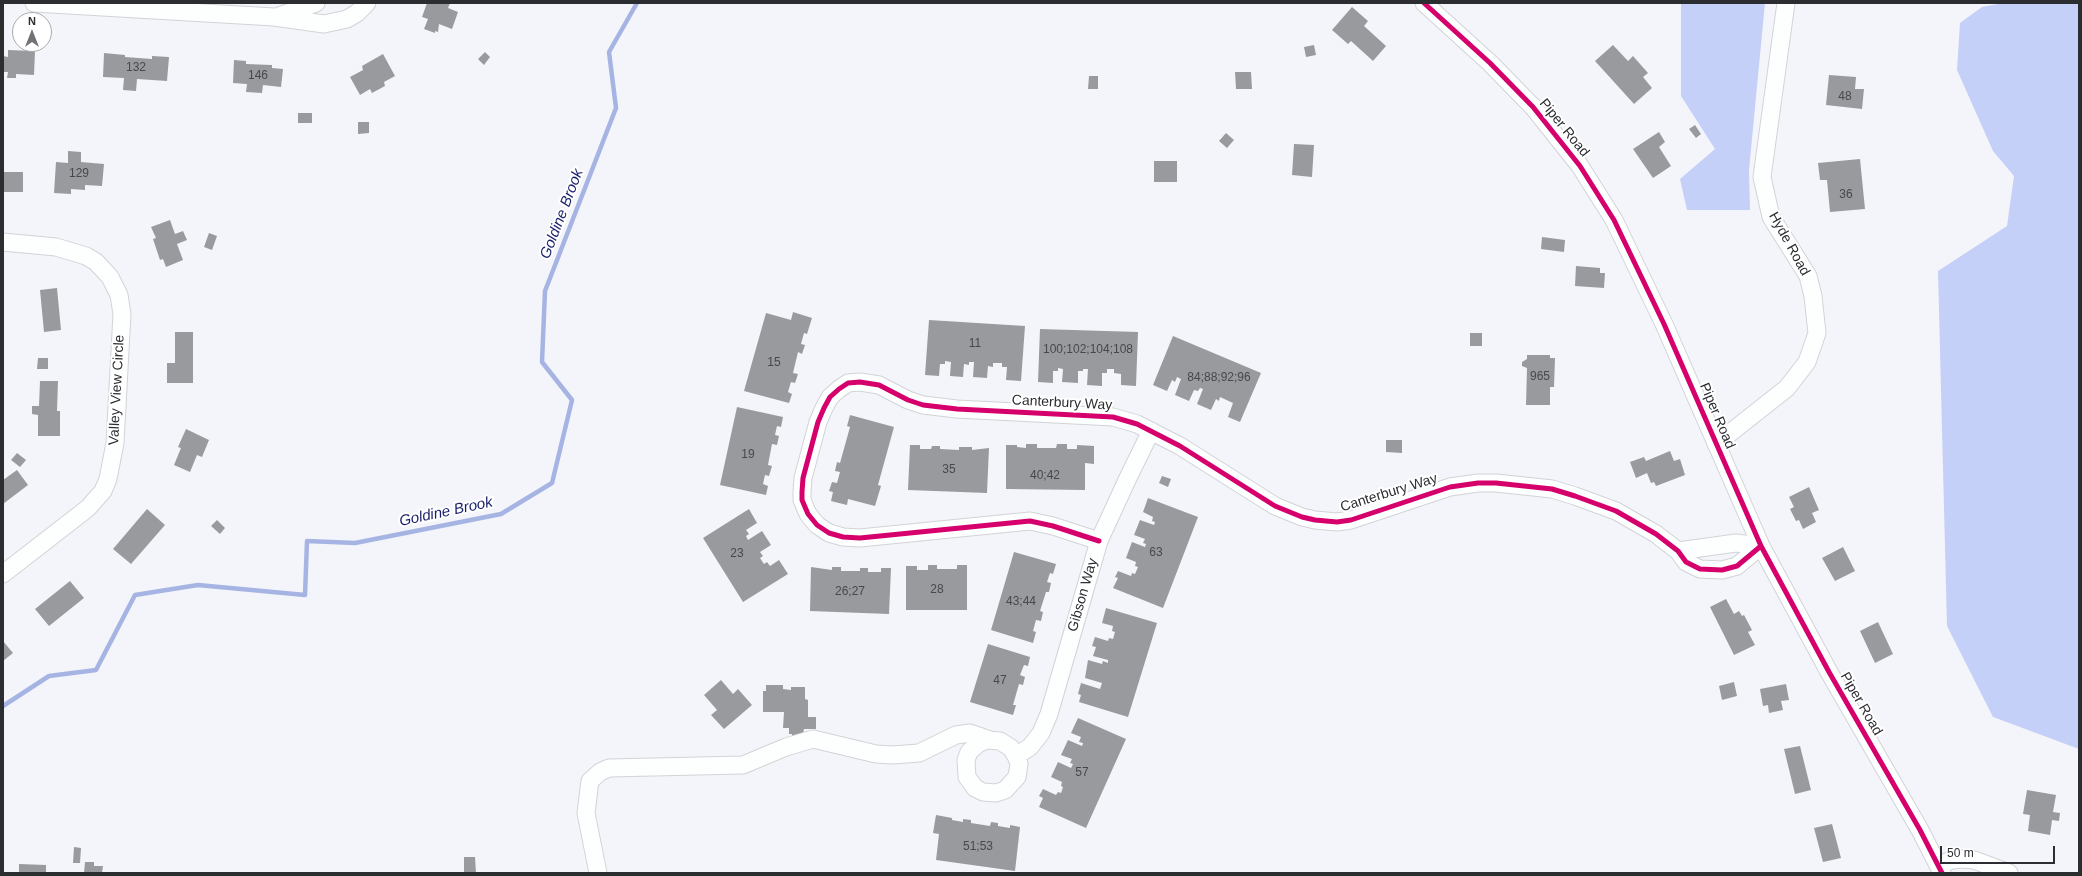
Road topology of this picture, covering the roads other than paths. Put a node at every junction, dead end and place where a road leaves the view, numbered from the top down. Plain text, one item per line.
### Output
1 (34, 3) edge
2 (316, 3) edge
3 (366, 3) edge
4 (1424, 3) edge
5 (1786, 3) edge
6 (274, 17) junction
7 (3, 242) edge
8 (1152, 431) junction
9 (1716, 444) junction
10 (1099, 541) junction
11 (1761, 546) junction
12 (1678, 551) junction
13 (3, 574) edge
14 (990, 740) junction
15 (1016, 756) junction
16 (1940, 869) edge
17 (598, 873) edge
18 (2009, 873) edge

1 - 6 street
2 - 6 street
3 - 6 street
4 - 9 street, Piper Road
5 - 9 street, Hyde Road
7 - 13 street, Valley View Circle
8 - 10 street, Gibson Way
8 - 10 street, Canterbury Way
8 - 12 street, Canterbury Way
9 - 11 street, Piper Road
10 - 15 street, Gibson Way
11 - 12 street
11 - 12 street, Canterbury Way
11 - 16 street, Piper Road
14 - 15 street
14 - 15 street
14 - 17 street
16 - 18 street

